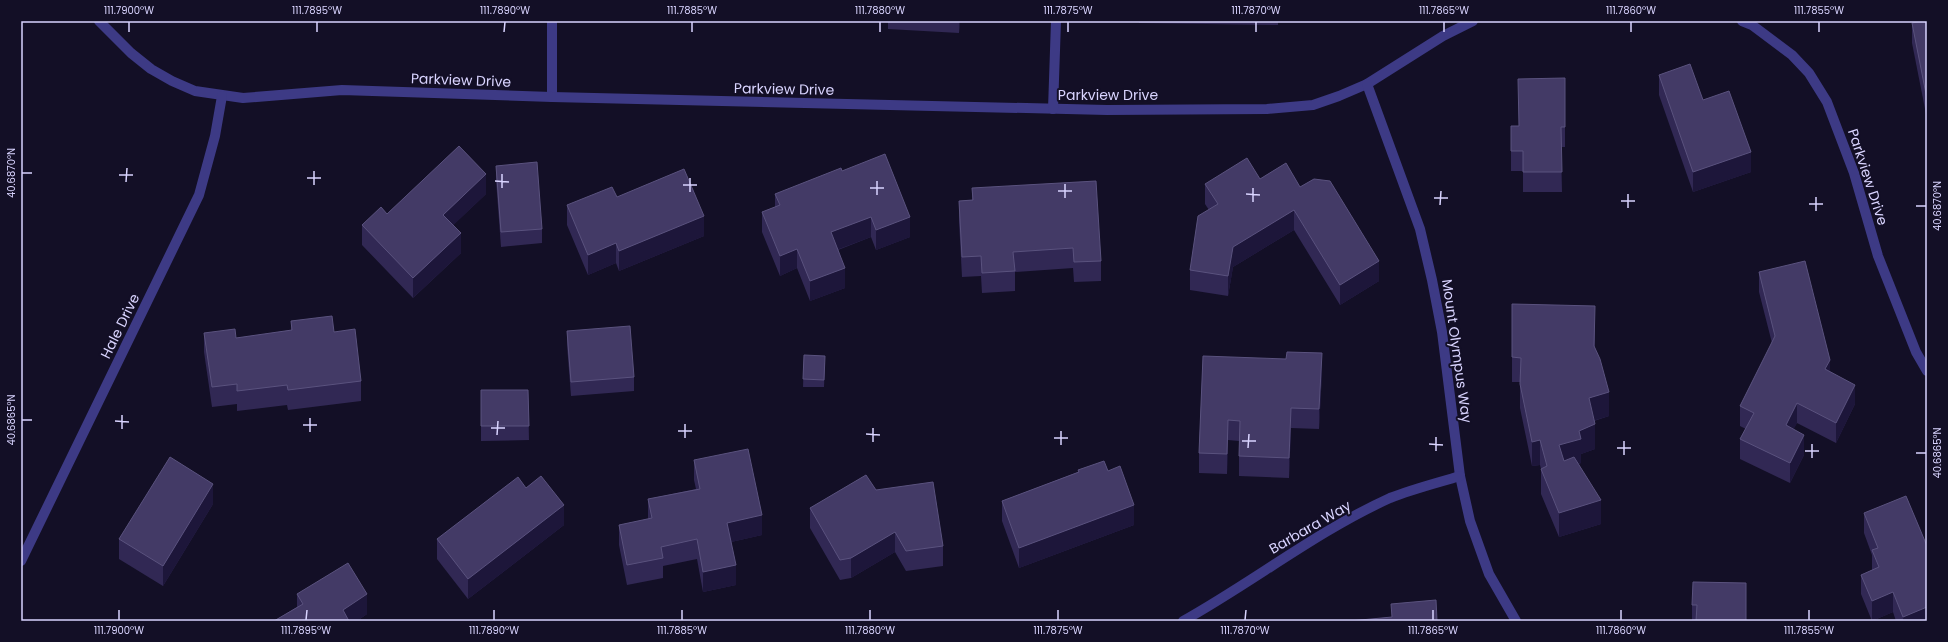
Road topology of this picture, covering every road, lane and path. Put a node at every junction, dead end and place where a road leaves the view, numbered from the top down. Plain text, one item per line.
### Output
1 (99, 21) edge
2 (552, 21) edge
3 (1056, 21) edge
4 (1473, 21) edge
5 (1742, 21) edge
6 (1367, 84) junction
7 (222, 96) junction
8 (552, 97) junction
9 (1053, 109) junction
10 (1927, 371) edge
11 (1460, 476) junction
12 (21, 561) edge
13 (1183, 621) edge
14 (1516, 621) edge

1 - 7 street, Parkview Drive
2 - 8 street
3 - 9 street
4 - 6 street, Parkview Drive
5 - 10 street, Parkview Drive
6 - 9 street, Parkview Drive
6 - 11 street, Mount Olympus Way
7 - 8 street, Parkview Drive
7 - 12 street, Hale Drive
8 - 9 street, Parkview Drive
11 - 13 street, Barbara Way
11 - 14 street, Mount Olympus Way

